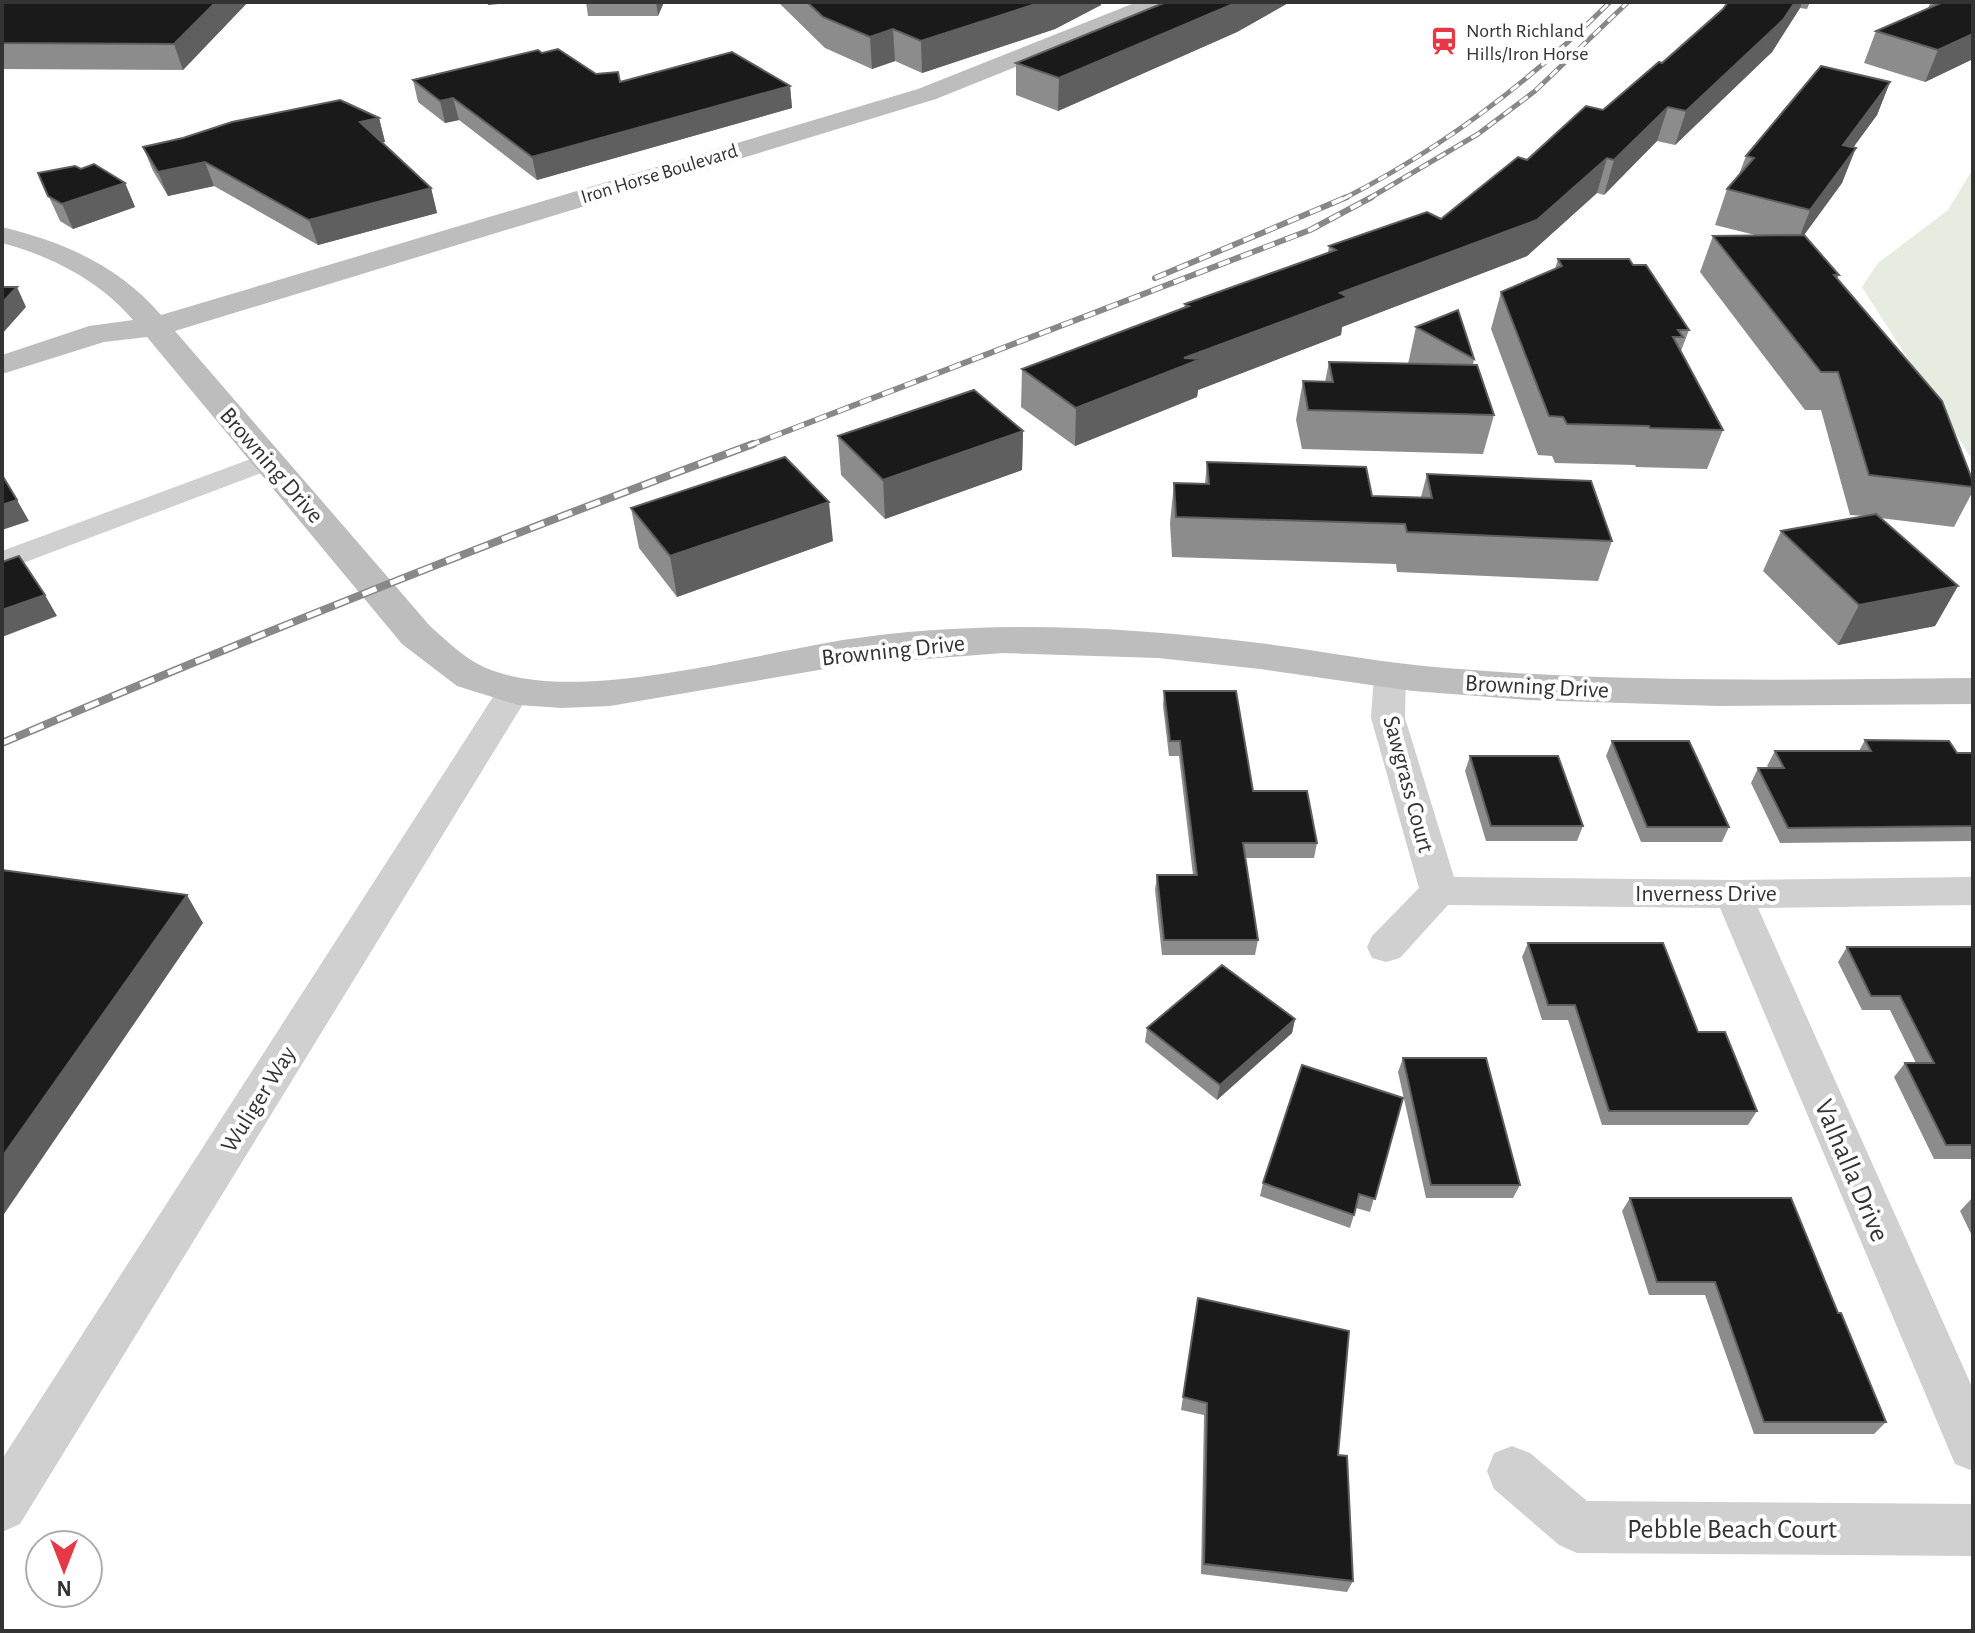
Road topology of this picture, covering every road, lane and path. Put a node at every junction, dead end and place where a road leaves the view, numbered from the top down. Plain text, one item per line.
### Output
1 (1156, 2) edge
2 (2, 235) edge
3 (155, 327) junction
4 (2, 365) edge
5 (2, 386) edge
6 (267, 461) junction
7 (2, 562) edge
8 (1390, 675) junction
9 (514, 691) junction
10 (1973, 691) edge
11 (1439, 891) junction
12 (1973, 891) edge
13 (1733, 894) junction
14 (1386, 947) dead end
15 (1973, 1446) edge
16 (1512, 1471) dead end
17 (2, 1506) edge
18 (1973, 1530) edge

1 - 3 street, Iron Horse Boulevard
2 - 3 street, Browning Drive
3 - 4 street, Iron Horse Boulevard
3 - 5 street, Iron Horse Boulevard
3 - 6 street, Browning Drive
6 - 7 street
6 - 9 street, Browning Drive
8 - 9 street, Browning Drive
8 - 10 street, Browning Drive
8 - 11 street, Sawgrass Court
9 - 17 street, Wuliger Way
11 - 13 street, Inverness Drive
11 - 14 street
12 - 13 street, Inverness Drive
13 - 15 street, Valhalla Drive
16 - 18 street, Pebble Beach Court

